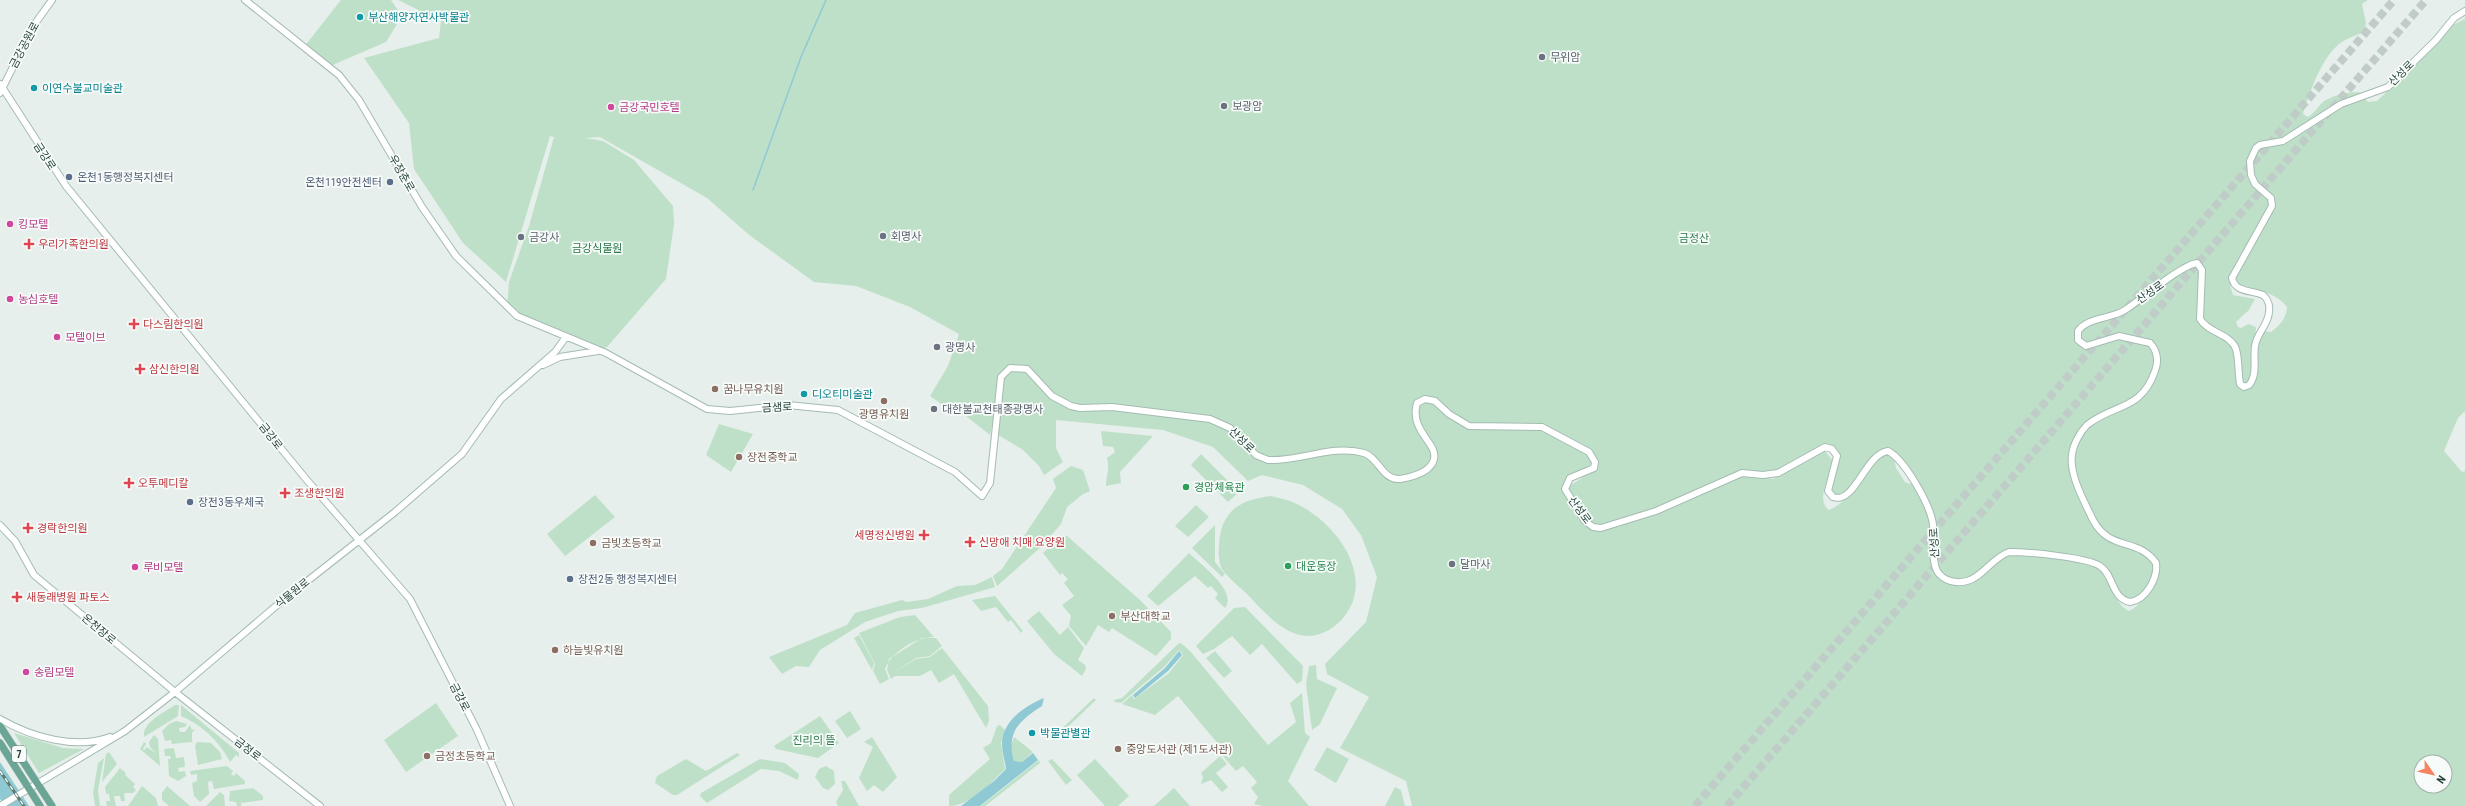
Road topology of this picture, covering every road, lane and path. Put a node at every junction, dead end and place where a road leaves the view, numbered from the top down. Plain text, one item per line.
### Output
1 (52, 0) edge
2 (245, 0) edge
3 (2465, 11) edge
4 (1, 88) edge
5 (566, 337) junction
6 (599, 350) junction
7 (538, 367) junction
8 (982, 496) joint
9 (0, 524) edge
10 (359, 540) junction
11 (175, 692) junction
12 (0, 719) edge
13 (0, 726) edge
14 (125, 731) junction
15 (0, 743) edge
16 (37, 782) junction
17 (29, 787) junction
18 (0, 806) edge
19 (40, 806) edge
20 (52, 806) edge
21 (320, 806) edge
22 (510, 806) edge

1 - 4 main road, 금강공원로
2 - 5 main road, 우장춘로
3 - 8 main road, 산성로
4 - 10 main road, 금강로
5 - 6 main road, 금샘로
5 - 7 main road, 식물원로
6 - 7 main road, 식물원로
6 - 8 main road, 금샘로
7 - 10 main road, 식물원로
9 - 11 main road, 온천장로
10 - 11 main road, 식물원로
10 - 22 main road, 금강로
11 - 14 main road, 식물원로
11 - 21 main road, 금정로
12 - 14 main road
13 - 16 main road, 7
14 - 16 main road, 식물원로
15 - 17 main road, 7
16 - 17 main road, 식물원로
16 - 20 main road, 7
17 - 18 main road, 식물원로
17 - 19 main road, 7

